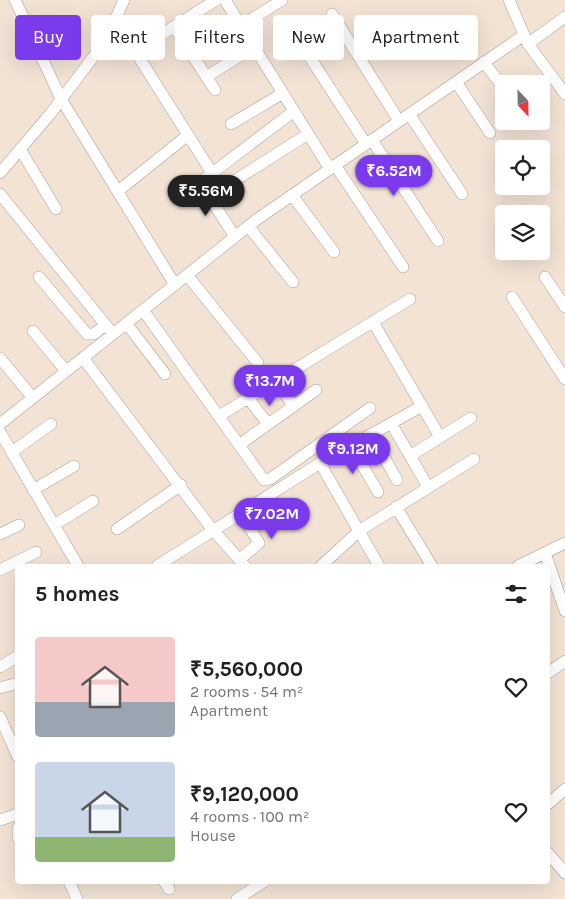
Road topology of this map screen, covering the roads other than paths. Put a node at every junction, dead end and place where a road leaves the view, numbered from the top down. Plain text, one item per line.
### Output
1 (15, 0) edge
2 (124, 0) edge
3 (216, 0) edge
4 (225, 0) edge
5 (282, 0) edge
6 (509, 0) edge
7 (332, 14) dead end
8 (118, 15) edge
9 (234, 15) edge
10 (258, 15) edge
11 (565, 17) edge
12 (174, 26) junction
13 (165, 32) edge
14 (526, 40) junction
15 (91, 60) edge
16 (141, 60) edge
17 (233, 60) edge
18 (262, 60) edge
19 (312, 60) edge
20 (484, 62) junction
21 (206, 77) junction
22 (495, 77) edge
23 (456, 82) junction
24 (215, 90) dead end
25 (283, 93) junction
26 (565, 94) edge
27 (61, 99) junction
28 (294, 111) junction
29 (410, 114) junction
30 (399, 121) junction
31 (232, 124) dead end
32 (490, 133) dead end
33 (308, 134) junction
34 (188, 135) junction
35 (369, 142) junction
36 (20, 149) junction
37 (333, 167) junction
38 (212, 173) junction
39 (0, 174) edge
40 (200, 182) junction
41 (118, 191) junction
42 (0, 194) edge
43 (462, 194) dead end
44 (292, 195) junction
45 (209, 197) junction
46 (178, 199) dead end
47 (56, 209) dead end
48 (248, 226) junction
49 (235, 237) junction
50 (438, 241) dead end
51 (334, 252) dead end
52 (403, 267) dead end
53 (187, 275) junction
54 (39, 277) dead end
55 (545, 277) dead end
56 (293, 282) dead end
57 (175, 284) junction
58 (512, 297) dead end
59 (410, 298) dead end
60 (565, 307) edge
61 (143, 310) junction
62 (373, 322) junction
63 (126, 324) junction
64 (109, 330) junction
65 (33, 331) dead end
66 (0, 358) edge
67 (83, 358) junction
68 (258, 363) dead end
69 (66, 372) junction
70 (165, 374) dead end
71 (565, 379) edge
72 (277, 380) junction
73 (316, 390) dead end
74 (33, 398) junction
75 (248, 398) junction
76 (292, 406) junction
77 (422, 406) junction
78 (370, 408) dead end
79 (219, 416) junction
80 (472, 418) dead end
81 (390, 423) junction
82 (0, 424) edge
83 (51, 424) dead end
84 (268, 424) junction
85 (0, 432) edge
86 (371, 434) junction
87 (440, 437) junction
88 (327, 438) junction
89 (239, 445) junction
90 (351, 446) junction
91 (12, 452) junction
92 (337, 453) junction
93 (410, 456) junction
94 (474, 459) dead end
95 (320, 463) junction
96 (74, 466) dead end
97 (398, 480) dead end
98 (181, 485) junction
99 (428, 487) junction
100 (34, 490) junction
101 (378, 492) dead end
102 (93, 501) dead end
103 (396, 507) junction
104 (240, 512) junction
105 (18, 525) dead end
106 (54, 525) junction
107 (117, 529) dead end
108 (212, 530) junction
109 (359, 531) junction
110 (0, 534) edge
111 (565, 543) edge
112 (36, 552) dead end
113 (545, 553) junction
114 (242, 563) edge
115 (77, 564) edge
116 (160, 564) edge
117 (324, 564) edge
118 (378, 564) edge
119 (431, 564) edge
120 (522, 564) edge
121 (549, 564) edge
122 (550, 568) edge
123 (0, 570) edge
124 (565, 612) edge
125 (15, 658) edge
126 (565, 660) edge
127 (0, 667) edge
128 (550, 671) edge
129 (15, 684) edge
130 (0, 688) edge
131 (0, 717) edge
132 (14, 739) edge
133 (565, 789) edge
134 (550, 802) edge
135 (15, 815) edge
136 (0, 820) edge
137 (550, 855) edge
138 (565, 873) edge
139 (70, 884) edge
140 (260, 884) edge
141 (77, 899) edge
142 (236, 899) edge

1 - 27 street
2 - 8 street
3 - 12 street
4 - 9 street
5 - 10 street
6 - 14 street
7 - 30 street
11 - 14 street
12 - 13 street
12 - 21 street
14 - 20 street
14 - 26 street
15 - 27 street
16 - 34 street
17 - 21 street
18 - 25 street
19 - 35 street
20 - 22 street
20 - 23 street
21 - 24 street
23 - 29 street
23 - 32 street
25 - 28 street
25 - 31 street
27 - 36 street
27 - 41 street
28 - 33 street
28 - 38 street
29 - 30 street
29 - 43 street
30 - 35 street
33 - 37 street
33 - 45 street
34 - 38 street
34 - 41 street
35 - 37 street
35 - 50 street
36 - 39 street
36 - 47 street
37 - 44 street
37 - 52 street
38 - 40 street
40 - 45 street
40 - 46 street
41 - 57 street
42 - 64 street
44 - 48 street
44 - 51 street
45 - 49 street
48 - 49 street
48 - 56 street
49 - 53 street
53 - 57 street
53 - 68 street
54 - 64 street
55 - 60 street
57 - 61 street
58 - 71 street
59 - 62 street
61 - 63 street
61 - 79 street
62 - 72 street
62 - 77 street
63 - 64 street
63 - 70 street
64 - 67 street
65 - 69 street
66 - 74 street
67 - 69 street
67 - 98 street
69 - 74 street
72 - 75 street
72 - 76 street
73 - 76 street
74 - 82 street
75 - 79 street
75 - 84 street
76 - 84 street
77 - 81 street
77 - 87 street
78 - 88 street
79 - 89 street
80 - 87 street
81 - 86 street
81 - 93 street
83 - 91 street
84 - 89 street
85 - 91 street
86 - 90 street
86 - 97 street
87 - 93 street
88 - 89 street
88 - 92 street
90 - 92 street
90 - 101 street
91 - 100 street
92 - 95 street
93 - 99 street
94 - 99 street
95 - 104 street
95 - 109 street
96 - 100 street
98 - 107 street
98 - 108 street
99 - 103 street
100 - 106 street
102 - 106 street
103 - 109 street
103 - 119 street
104 - 108 street
104 - 114 street
105 - 110 street
106 - 115 street
108 - 114 street
108 - 116 street
109 - 117 street
109 - 118 street
111 - 113 street
112 - 123 street
113 - 120 street
113 - 121 street
122 - 124 street
125 - 127 street
126 - 128 street
129 - 130 street
131 - 132 street
133 - 134 street
135 - 136 street
137 - 138 street
139 - 141 street
140 - 142 street

